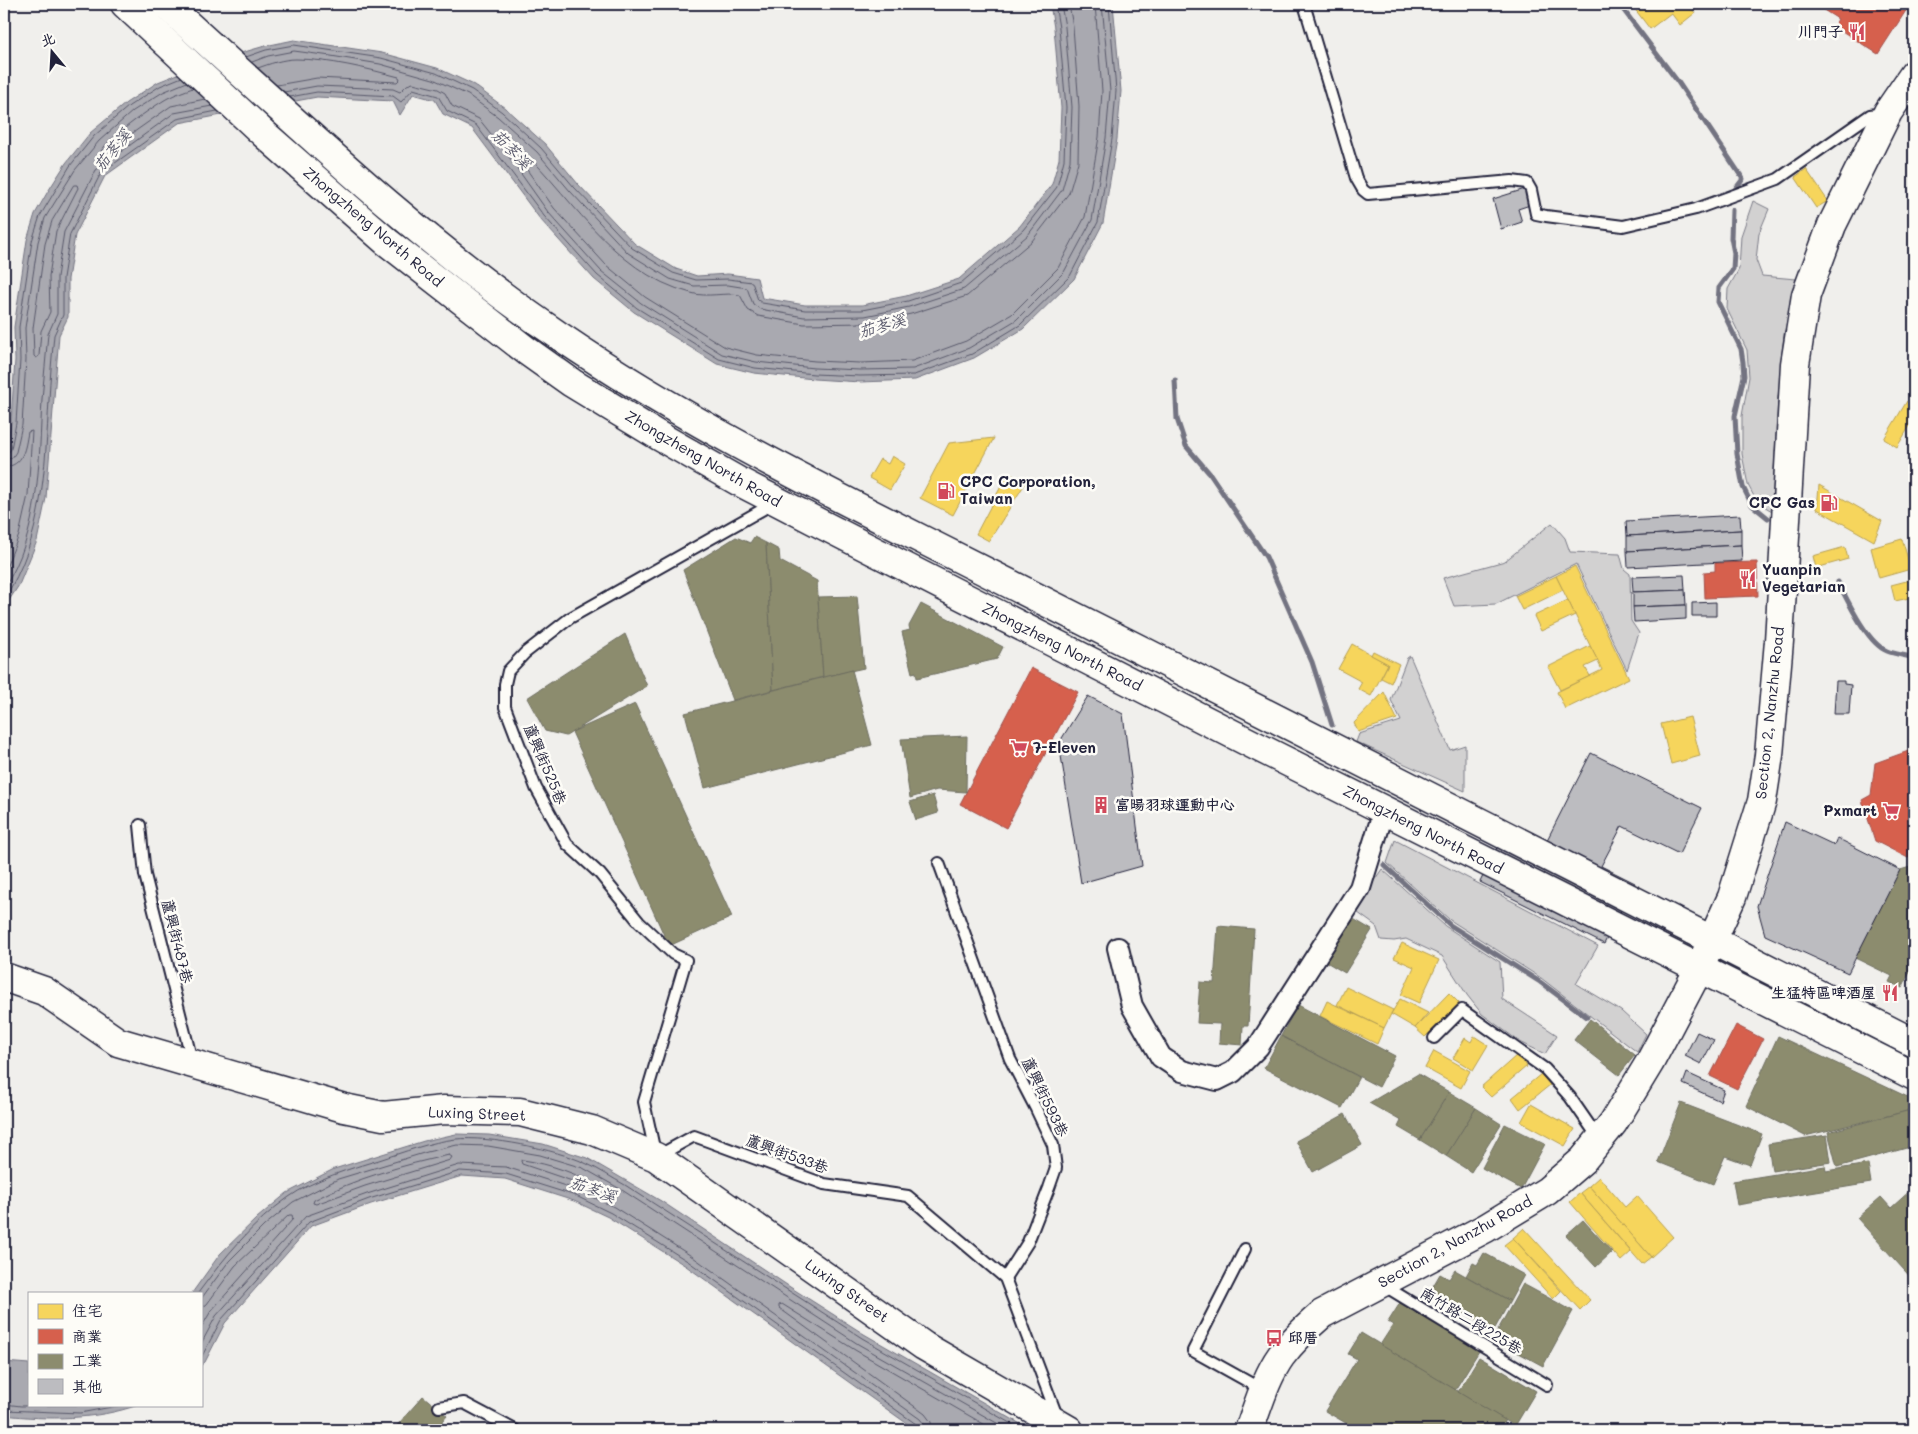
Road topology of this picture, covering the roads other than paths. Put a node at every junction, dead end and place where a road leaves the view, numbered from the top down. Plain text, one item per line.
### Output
1 (125, 4) edge
2 (165, 4) edge
3 (1304, 4) edge
4 (1914, 74) edge
5 (1888, 112) junction
6 (777, 502) junction
7 (1384, 810) junction
8 (140, 825) dead end
9 (939, 862) dead end
10 (1711, 942) junction
11 (1118, 948) dead end
12 (1699, 969) junction
13 (4, 977) edge
14 (1434, 1038) dead end
15 (1914, 1043) edge
16 (186, 1062) junction
17 (1914, 1076) edge
18 (1600, 1140) junction
19 (656, 1157) junction
20 (1245, 1249) dead end
21 (1005, 1278) junction
22 (1380, 1283) junction
23 (1547, 1385) dead end
24 (1264, 1390) junction
25 (439, 1407) dead end
26 (1065, 1428) edge
27 (515, 1430) edge
28 (1249, 1430) edge

1 - 6 street, Zhongzheng North Road
2 - 10 street, Zhongzheng North Road
3 - 5 lane
4 - 5 street, Section 2, Nanzhu Road
5 - 10 street, Section 2, Nanzhu Road
6 - 7 street, Zhongzheng North Road
6 - 19 lane, 蘆興街525巷
7 - 11 street
7 - 12 street, Zhongzheng North Road
8 - 16 lane, 蘆興街487巷
9 - 21 lane, 蘆興街593巷
10 - 12 street, Section 2, Nanzhu Road
10 - 15 street, Zhongzheng North Road
12 - 17 street, Zhongzheng North Road
12 - 18 street, Section 2, Nanzhu Road
13 - 16 street, Luxing Street
14 - 18 lane
16 - 19 street, Luxing Street
18 - 22 street, Section 2, Nanzhu Road
19 - 21 lane, 蘆興街533巷
19 - 26 street, Luxing Street
20 - 24 lane
21 - 26 lane
22 - 23 lane, 南竹路二段225巷
22 - 24 street, Section 2, Nanzhu Road
24 - 28 street, Section 2, Nanzhu Road
25 - 27 lane

